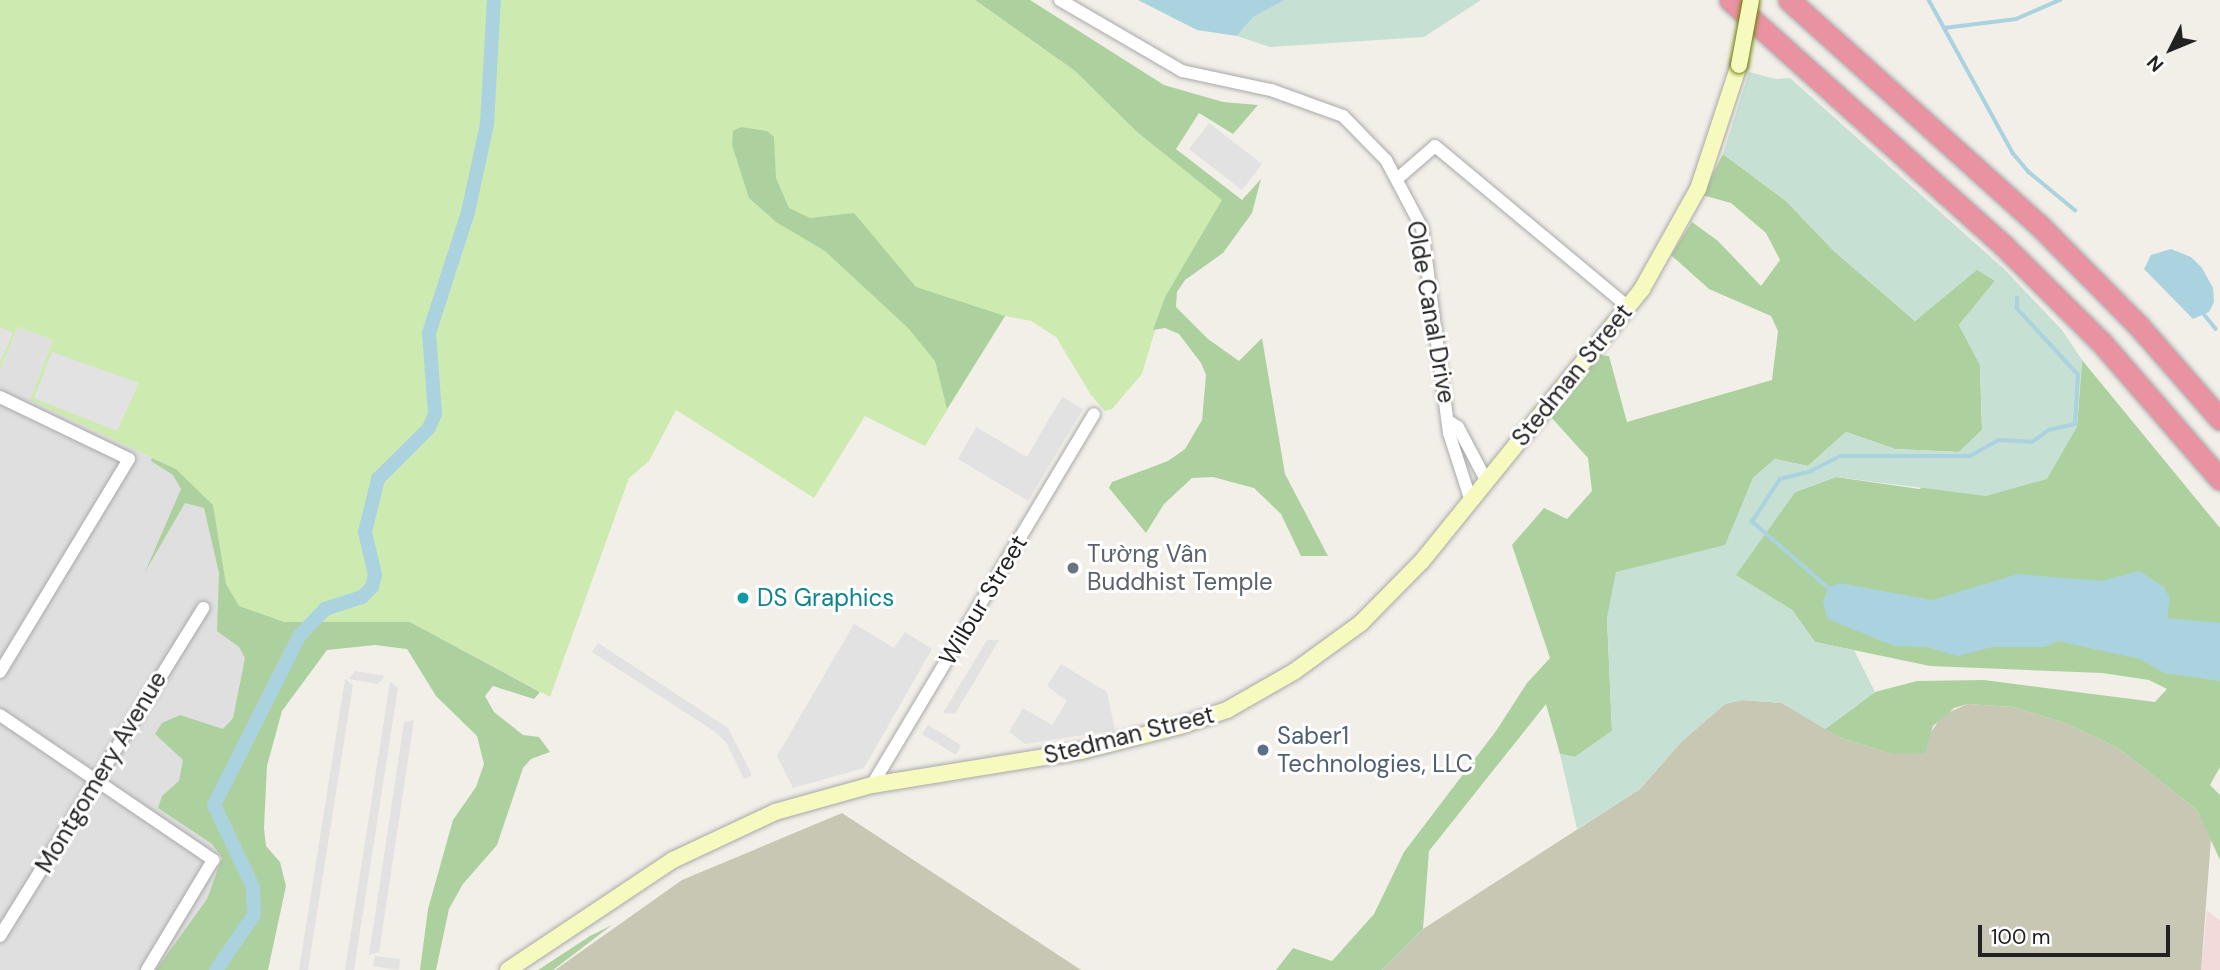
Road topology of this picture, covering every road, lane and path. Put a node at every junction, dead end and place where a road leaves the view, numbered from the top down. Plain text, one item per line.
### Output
1 (1060, 0) edge
2 (1730, 0) edge
3 (1751, 0) edge
4 (1789, 0) edge
5 (1397, 178) junction
6 (1628, 307) junction
7 (1, 400) edge
8 (1094, 414) dead end
9 (2220, 419) edge
10 (1450, 422) junction
11 (2220, 479) edge
12 (1486, 480) junction
13 (1471, 501) junction
14 (203, 608) dead end
15 (0, 672) edge
16 (0, 716) edge
17 (97, 779) junction
18 (872, 785) junction
19 (0, 936) edge
20 (146, 970) edge
21 (508, 970) edge

1 - 5 street, Olde Canal Drive
2 - 11 highway
3 - 6 main road, Stedman Street, bridge
4 - 9 highway
5 - 6 street
5 - 10 street, Olde Canal Drive
6 - 12 main road, Stedman Street
7 - 15 street
8 - 18 street, Wilbur Street
10 - 12 street, Olde Canal Drive
10 - 13 street, Olde Canal Drive
12 - 13 main road, Stedman Street
13 - 18 main road, Stedman Street
14 - 17 street, Montgomery Avenue
16 - 17 street
17 - 19 street, Montgomery Avenue
17 - 20 street
18 - 21 main road, Stedman Street

